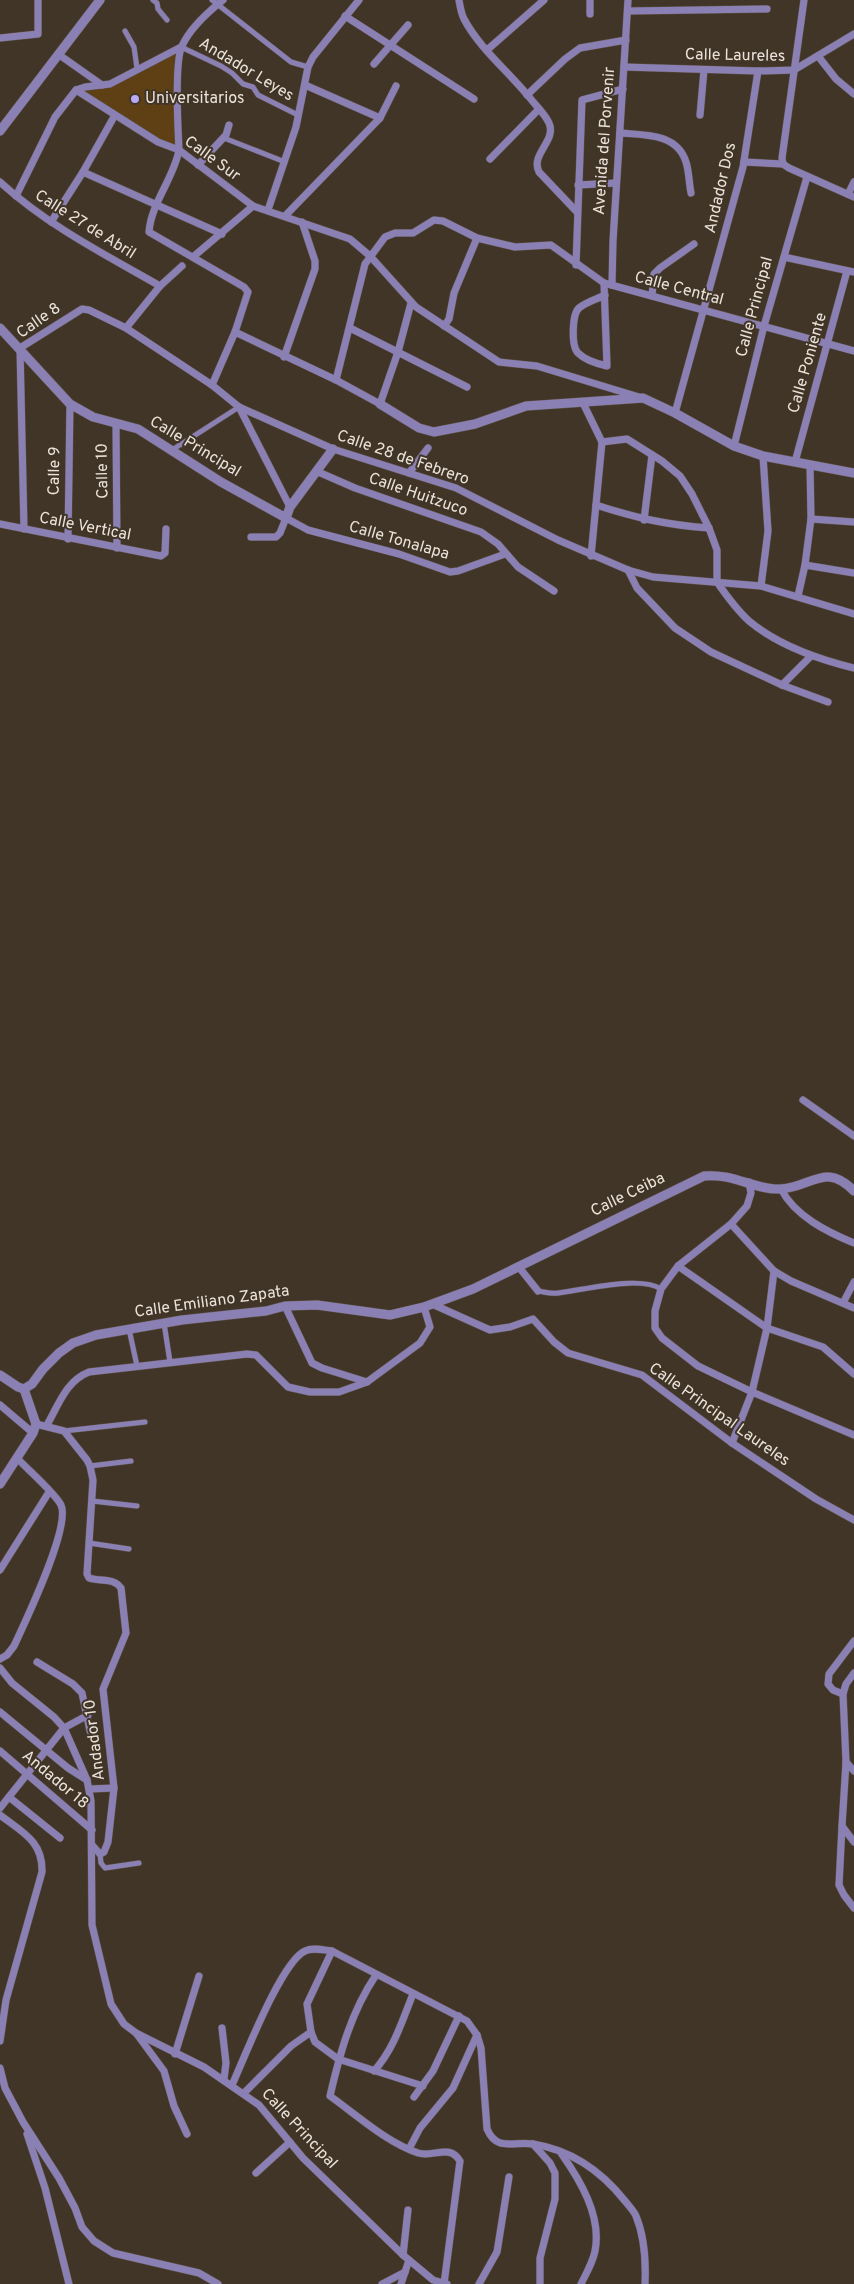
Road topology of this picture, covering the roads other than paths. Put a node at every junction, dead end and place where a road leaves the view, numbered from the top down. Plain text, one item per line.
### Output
1 (38, 0) edge
2 (100, 0) edge
3 (153, 0) edge
4 (223, 0) edge
5 (359, 0) edge
6 (459, 0) edge
7 (544, 0) edge
8 (590, 0) edge
9 (628, 0) edge
10 (804, 0) edge
11 (214, 3) edge
12 (766, 9) dead end
13 (628, 11) junction
14 (590, 14) dead end
15 (345, 16) junction
16 (167, 20) dead end
17 (408, 25) dead end
18 (125, 31) dead end
19 (854, 34) edge
20 (0, 38) edge
21 (626, 40) junction
22 (390, 46) junction
23 (181, 47) junction
24 (487, 50) junction
25 (58, 54) junction
26 (818, 56) junction
27 (374, 64) dead end
28 (308, 67) junction
29 (624, 67) junction
30 (137, 68) junction
31 (704, 70) junction
32 (794, 70) junction
33 (758, 71) junction
34 (305, 84) junction
35 (102, 85) junction
36 (396, 86) dead end
37 (622, 88) junction
38 (76, 90) junction
39 (527, 94) junction
40 (854, 94) edge
41 (474, 99) dead end
42 (539, 109) junction
43 (116, 115) junction
44 (298, 115) junction
45 (700, 115) dead end
46 (380, 118) junction
47 (229, 125) dead end
48 (0, 129) edge
49 (620, 133) junction
50 (224, 138) junction
51 (179, 150) junction
52 (490, 159) dead end
53 (284, 162) junction
54 (744, 162) junction
55 (783, 164) junction
56 (198, 165) junction
57 (83, 172) junction
58 (807, 177) junction
59 (0, 182) edge
60 (854, 182) edge
61 (616, 183) junction
62 (578, 185) junction
63 (691, 192) dead end
64 (16, 196) junction
65 (851, 196) edge
66 (157, 206) junction
67 (253, 206) junction
68 (268, 210) junction
69 (578, 212) junction
70 (285, 216) junction
71 (51, 222) junction
72 (302, 222) junction
73 (222, 234) junction
74 (477, 238) junction
75 (694, 244) dead end
76 (370, 256) junction
77 (192, 257) junction
78 (784, 257) junction
79 (576, 265) junction
80 (182, 266) dead end
81 (851, 272) edge
82 (608, 284) junction
83 (160, 286) junction
84 (605, 295) junction
85 (652, 296) junction
86 (411, 303) junction
87 (704, 310) junction
88 (444, 326) junction
89 (764, 326) junction
90 (0, 328) edge
91 (126, 328) junction
92 (350, 328) junction
93 (235, 332) junction
94 (828, 344) junction
95 (20, 348) junction
96 (854, 351) edge
97 (398, 352) junction
98 (284, 357) junction
99 (336, 380) junction
100 (212, 385) junction
101 (468, 387) dead end
102 (643, 398) junction
103 (583, 403) junction
104 (70, 404) junction
105 (380, 404) junction
106 (239, 407) junction
107 (675, 413) junction
108 (116, 424) junction
109 (602, 442) junction
110 (734, 446) junction
111 (333, 448) junction
112 (428, 448) dead end
113 (172, 450) junction
114 (652, 455) junction
115 (763, 456) junction
116 (795, 462) junction
117 (810, 465) junction
118 (316, 471) junction
119 (409, 473) junction
120 (854, 473) edge
121 (596, 505) junction
122 (290, 507) junction
123 (286, 518) junction
124 (811, 519) junction
125 (644, 520) junction
126 (854, 522) edge
127 (0, 524) edge
128 (709, 528) junction
129 (24, 529) junction
130 (166, 529) dead end
131 (252, 537) dead end
132 (68, 539) junction
133 (118, 548) junction
134 (505, 554) junction
135 (592, 556) junction
136 (805, 565) junction
137 (628, 570) junction
138 (854, 574) edge
139 (716, 582) junction
140 (761, 586) junction
141 (554, 591) dead end
142 (798, 596) junction
143 (854, 614) edge
144 (812, 656) junction
145 (854, 668) edge
146 (782, 685) junction
147 (828, 702) dead end
148 (803, 1100) dead end
149 (854, 1136) edge
150 (749, 1182) junction
151 (853, 1188) edge
152 (781, 1189) junction
153 (731, 1224) junction
154 (854, 1243) edge
155 (518, 1266) junction
156 (678, 1266) junction
157 (774, 1271) junction
158 (854, 1282) edge
159 (661, 1289) junction
160 (538, 1291) joint
161 (843, 1303) junction
162 (428, 1305) junction
163 (285, 1306) junction
164 (854, 1308) edge
165 (164, 1323) junction
166 (767, 1328) junction
167 (129, 1329) junction
168 (170, 1362) junction
169 (137, 1366) junction
170 (0, 1374) edge
171 (854, 1374) edge
172 (368, 1382) junction
173 (24, 1389) junction
174 (752, 1392) junction
175 (0, 1405) edge
176 (146, 1422) dead end
177 (36, 1424) junction
178 (47, 1425) junction
179 (64, 1431) junction
180 (33, 1433) junction
181 (854, 1435) edge
182 (732, 1443) junction
183 (16, 1458) junction
184 (131, 1461) dead end
185 (90, 1466) junction
186 (0, 1484) edge
187 (49, 1492) junction
188 (92, 1501) junction
189 (137, 1506) dead end
190 (854, 1520) edge
191 (90, 1543) junction
192 (129, 1549) dead end
193 (0, 1570) edge
194 (854, 1641) edge
195 (0, 1659) edge
196 (37, 1662) dead end
197 (0, 1668) edge
198 (854, 1673) edge
199 (843, 1694) junction
200 (0, 1712) edge
201 (88, 1715) junction
202 (64, 1728) junction
203 (90, 1731) dead end
204 (46, 1750) junction
205 (0, 1751) edge
206 (846, 1762) junction
207 (854, 1771) edge
208 (27, 1775) junction
209 (87, 1780) junction
210 (114, 1788) junction
211 (90, 1789) junction
212 (8, 1797) junction
213 (0, 1808) edge
214 (0, 1816) edge
215 (842, 1826) junction
216 (92, 1830) junction
217 (60, 1838) dead end
218 (854, 1842) edge
219 (92, 1844) junction
220 (100, 1854) junction
221 (139, 1863) dead end
222 (854, 1908) edge
223 (332, 1951) junction
224 (376, 1974) junction
225 (199, 1976) dead end
226 (413, 1994) junction
227 (459, 2016) junction
228 (222, 2028) dead end
229 (311, 2032) junction
230 (136, 2033) junction
231 (477, 2035) junction
232 (0, 2041) edge
233 (175, 2054) junction
234 (338, 2059) junction
235 (0, 2068) edge
236 (374, 2071) junction
237 (224, 2079) junction
238 (232, 2085) junction
239 (423, 2086) junction
240 (244, 2094) junction
241 (414, 2098) dead end
242 (23, 2122) junction
243 (187, 2134) dead end
244 (290, 2142) junction
245 (533, 2144) junction
246 (409, 2149) junction
247 (559, 2151) junction
248 (256, 2173) dead end
249 (509, 2177) dead end
250 (408, 2210) dead end
251 (406, 2257) junction
252 (405, 2272) junction
253 (69, 2284) edge
254 (218, 2284) edge
255 (382, 2284) edge
256 (401, 2284) edge
257 (445, 2284) edge
258 (478, 2284) edge
259 (540, 2284) edge
260 (581, 2284) edge
261 (645, 2284) edge

1 - 20 street
2 - 25 street
3 - 16 street
4 - 11 street
5 - 15 street
6 - 24 street
7 - 24 street
8 - 14 street
9 - 13 street, Avenida del Porvenir
10 - 32 street
11 - 23 street
11 - 28 street
12 - 13 street
13 - 21 street, Avenida del Porvenir
15 - 22 street
15 - 28 street
17 - 22 street
18 - 30 street
19 - 26 street
21 - 29 street, Avenida del Porvenir
21 - 39 street
22 - 27 street
22 - 41 street
23 - 30 street
23 - 44 street, Andador Leyes
23 - 51 street
24 - 39 street
25 - 35 street
25 - 48 street
26 - 32 street
26 - 40 street
28 - 34 street
29 - 31 street, Calle Laureles
29 - 37 street, Avenida del Porvenir
30 - 35 street
31 - 33 street, Calle Laureles
31 - 45 street
32 - 33 street, Calle Laureles
32 - 55 street, Calle Laureles
33 - 54 street, Andador Dos
34 - 44 street
34 - 46 street
35 - 38 street
36 - 46 street
37 - 49 street, Avenida del Porvenir
37 - 62 street
38 - 43 street, Calle Sur
38 - 64 street
39 - 42 street
42 - 52 street
42 - 69 street
43 - 51 street, Calle Sur
43 - 57 street
44 - 53 street
46 - 70 street
47 - 50 street
49 - 61 street, Avenida del Porvenir
49 - 63 street
50 - 53 street
50 - 56 street
51 - 56 street, Calle Sur
51 - 66 street
53 - 68 street
54 - 55 street
54 - 87 street, Andador Dos
55 - 58 street
56 - 67 street, Calle Sur
57 - 66 street
57 - 71 street
58 - 65 street
58 - 78 street, Calle Principal
59 - 64 street, Calle 27 de Abril
60 - 65 street
61 - 62 street
61 - 82 street, Avenida del Porvenir
62 - 69 street
64 - 71 street, Calle 27 de Abril
66 - 73 street
66 - 77 street
67 - 68 street
67 - 73 street
68 - 70 street
69 - 79 street
70 - 72 street
71 - 83 street, Calle 27 de Abril
72 - 76 street
72 - 98 street
73 - 77 street
74 - 76 street, Calle Central
74 - 79 street, Calle Central
74 - 88 street
75 - 85 street
76 - 86 street
76 - 92 street
77 - 93 street
78 - 81 street
78 - 89 street, Calle Principal
79 - 82 street, Calle Central
80 - 83 street
81 - 94 street, Calle Poniente
82 - 84 street, Avenida del Porvenir
82 - 85 street, Calle Central
83 - 91 street
84 - 84 street, Avenida del Porvenir
85 - 87 street, Calle Central
86 - 88 street
86 - 97 street
87 - 89 street, Calle Central
87 - 107 street, Andador Dos
88 - 102 street
89 - 94 street, Calle Central
89 - 110 street, Calle Principal
90 - 95 street, Calle Principal
91 - 95 street, Calle 8
91 - 100 street, Calle 28 de Febrero
92 - 97 street
92 - 99 street
93 - 98 street
93 - 100 street
94 - 96 street, Calle Central
94 - 116 street, Calle Poniente
95 - 104 street, Calle Principal
95 - 129 street, Calle 8
97 - 101 street
97 - 105 street
98 - 99 street
99 - 105 street
100 - 106 street, Calle 28 de Febrero
102 - 103 street
102 - 107 street
103 - 105 street
103 - 109 street
104 - 108 street, Calle Principal
104 - 132 street, Calle 9
106 - 111 street, Calle 28 de Febrero
106 - 113 street
106 - 122 street
107 - 110 street
108 - 113 street, Calle Principal
108 - 133 street, Calle 10
109 - 114 street
109 - 121 street
110 - 115 street
111 - 118 street
111 - 119 street, Calle 28 de Febrero
112 - 119 street
113 - 123 street, Calle Principal
114 - 125 street
114 - 128 street
115 - 116 street
115 - 140 street
116 - 117 street
117 - 120 street
117 - 124 street
118 - 122 street
118 - 134 street, Calle Huitzuco
119 - 135 street, Calle 28 de Febrero
121 - 125 street
121 - 135 street
122 - 123 street
123 - 131 street
123 - 134 street, Calle Tonalapa
124 - 126 street
124 - 136 street
125 - 128 street
127 - 129 street, Calle Vertical
128 - 139 street
129 - 132 street, Calle Vertical
130 - 133 street, Calle Vertical
132 - 133 street, Calle Vertical
134 - 141 street, Calle Huitzuco
135 - 137 street, Calle 28 de Febrero
136 - 138 street
136 - 142 street
137 - 139 street, Calle 28 de Febrero
137 - 146 street
139 - 140 street, Calle 28 de Febrero
139 - 144 street
140 - 142 street, Calle 28 de Febrero
142 - 143 street, Calle 28 de Febrero
144 - 145 street
144 - 146 street
146 - 147 street
148 - 149 street
150 - 152 street, Calle Ceiba
150 - 153 street
150 - 155 street, Calle Ceiba
151 - 152 street, Calle Ceiba
152 - 154 street
153 - 156 street
153 - 157 street
155 - 160 street
155 - 162 street, Calle Ceiba
156 - 159 street
156 - 166 street
157 - 161 street
157 - 166 street
158 - 161 street
159 - 160 street
159 - 174 street
161 - 164 street
162 - 163 street, Calle Emiliano Zapata
162 - 172 street
162 - 182 street, Calle Principal Laureles
163 - 165 street, Calle Emiliano Zapata
163 - 172 street
165 - 167 street, Calle Emiliano Zapata
165 - 168 street
166 - 171 street
166 - 174 street
167 - 169 street
167 - 173 street, Calle Emiliano Zapata
168 - 169 street
168 - 172 street
169 - 178 street
170 - 173 street
173 - 177 street
174 - 181 street
174 - 182 street
175 - 180 street
176 - 179 street
177 - 178 street
177 - 180 street
178 - 179 street
179 - 185 street
180 - 183 street
182 - 190 street, Calle Principal Laureles
183 - 186 street
183 - 187 street
184 - 185 street
185 - 188 street
187 - 193 street
187 - 195 street
188 - 189 street
188 - 191 street
191 - 192 street
191 - 210 street, Andador 10
194 - 199 street
196 - 201 street
197 - 202 street
198 - 199 street
199 - 206 street
200 - 204 street
201 - 202 street
201 - 203 street
202 - 204 street
202 - 209 street, Calle Principal
204 - 208 street
204 - 209 street
205 - 208 street, Andador 18
206 - 207 street
206 - 215 street
208 - 212 street
208 - 216 street, Andador 18
209 - 211 street, Calle Principal
210 - 211 street
210 - 220 street, Andador 10
211 - 216 street, Calle Principal
212 - 213 street
212 - 217 street
214 - 232 street
215 - 218 street
215 - 222 street
216 - 219 street, Calle Principal
219 - 220 street
219 - 230 street, Calle Principal
220 - 221 street
223 - 224 street
223 - 229 street
223 - 238 street
224 - 226 street
224 - 234 street
225 - 233 street
226 - 227 street
226 - 236 street
227 - 231 street
227 - 239 street
228 - 237 street
229 - 234 street
229 - 240 street
230 - 233 street, Calle Principal
230 - 243 street
231 - 245 street
231 - 246 street
233 - 237 street, Calle Principal
234 - 236 street
234 - 246 street
235 - 242 street
236 - 239 street
237 - 238 street, Calle Principal
238 - 240 street, Calle Principal
239 - 241 street
240 - 244 street, Calle Principal
242 - 253 street
242 - 254 street
244 - 248 street
244 - 251 street, Calle Principal
245 - 247 street
245 - 259 street
246 - 257 street
247 - 260 street
247 - 261 street
249 - 258 street
250 - 251 street
251 - 252 street
251 - 257 street, Calle Principal
252 - 255 street
252 - 256 street

